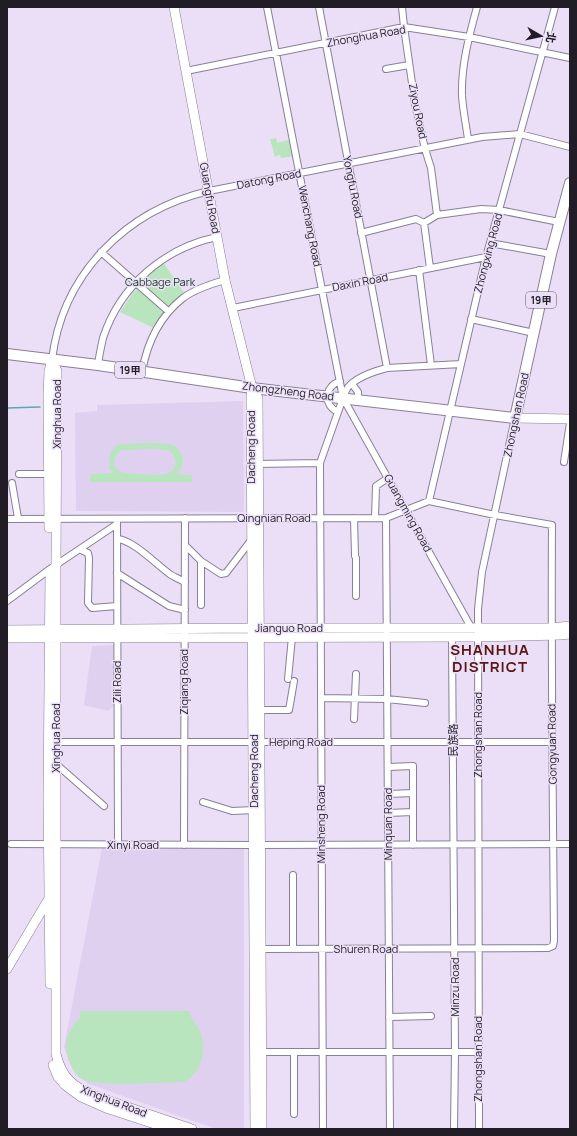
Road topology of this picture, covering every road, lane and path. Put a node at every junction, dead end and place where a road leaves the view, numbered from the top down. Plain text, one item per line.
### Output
1 (174, 7) edge
2 (267, 7) edge
3 (319, 7) edge
4 (402, 7) edge
5 (477, 7) edge
6 (556, 7) edge
7 (404, 27) junction
8 (469, 37) junction
9 (326, 43) junction
10 (276, 53) junction
11 (543, 53) junction
12 (570, 58) edge
13 (409, 65) junction
14 (386, 69) dead end
15 (186, 71) junction
16 (520, 134) junction
17 (468, 139) junction
18 (570, 147) edge
19 (425, 149) junction
20 (348, 163) junction
21 (300, 174) junction
22 (570, 183) edge
23 (209, 191) junction
24 (567, 202) edge
25 (499, 210) junction
26 (437, 215) junction
27 (559, 222) junction
28 (424, 223) junction
29 (361, 233) junction
30 (217, 237) junction
31 (490, 243) junction
32 (101, 252) junction
33 (551, 254) junction
34 (486, 257) junction
35 (430, 268) junction
36 (420, 270) junction
37 (226, 280) junction
38 (370, 280) junction
39 (135, 282) junction
40 (322, 290) junction
41 (233, 308) junction
42 (168, 311) junction
43 (471, 319) junction
44 (534, 333) junction
45 (7, 354) edge
46 (52, 360) junction
47 (462, 364) junction
48 (98, 365) junction
49 (430, 365) junction
50 (387, 368) junction
51 (142, 372) junction
52 (340, 381) junction
53 (352, 384) junction
54 (252, 388) junction
55 (327, 396) junction
56 (343, 398) junction
57 (358, 400) junction
58 (451, 410) junction
59 (338, 412) junction
60 (515, 418) junction
61 (570, 421) edge
62 (564, 462) dead end
63 (320, 463) junction
64 (255, 464) junction
65 (19, 474) dead end
66 (49, 474) junction
67 (388, 478) junction
68 (12, 482) dead end
69 (429, 501) junction
70 (406, 510) junction
71 (495, 515) junction
72 (18, 518) junction
73 (53, 518) junction
74 (185, 518) junction
75 (255, 518) junction
76 (320, 518) junction
77 (354, 518) junction
78 (375, 518) junction
79 (386, 518) junction
80 (7, 519) edge
81 (117, 521) junction
82 (117, 539) junction
83 (252, 539) junction
84 (185, 544) junction
85 (81, 550) junction
86 (201, 561) junction
87 (53, 567) junction
88 (117, 574) junction
89 (185, 582) junction
90 (356, 596) dead end
91 (7, 600) edge
92 (201, 605) dead end
93 (117, 606) junction
94 (184, 610) junction
95 (570, 626) edge
96 (7, 630) edge
97 (476, 631) junction
98 (256, 632) junction
99 (321, 632) junction
100 (387, 632) junction
101 (551, 632) junction
102 (117, 633) junction
103 (184, 633) junction
104 (53, 634) junction
105 (570, 634) edge
106 (292, 637) junction
107 (452, 637) junction
108 (7, 638) edge
109 (356, 674) dead end
110 (321, 698) junction
111 (355, 698) junction
112 (387, 699) junction
113 (425, 703) dead end
114 (260, 710) junction
115 (354, 719) dead end
116 (52, 742) junction
117 (118, 742) junction
118 (184, 742) junction
119 (257, 742) junction
120 (321, 742) junction
121 (388, 742) junction
122 (452, 742) junction
123 (478, 742) junction
124 (553, 742) junction
125 (56, 764) junction
126 (388, 766) junction
127 (413, 793) junction
128 (388, 794) junction
129 (203, 802) dead end
130 (104, 806) dead end
131 (254, 810) junction
132 (413, 812) junction
133 (388, 813) junction
134 (11, 844) dead end
135 (454, 844) junction
136 (478, 844) junction
137 (553, 844) junction
138 (570, 844) edge
139 (52, 845) junction
140 (118, 845) junction
141 (184, 845) junction
142 (258, 845) junction
143 (322, 845) junction
144 (388, 845) junction
145 (413, 845) junction
146 (293, 875) dead end
147 (49, 899) junction
148 (454, 948) junction
149 (478, 948) junction
150 (258, 949) junction
151 (293, 949) junction
152 (322, 949) junction
153 (389, 949) junction
154 (7, 970) edge
155 (431, 1016) dead end
156 (389, 1017) junction
157 (258, 1052) junction
158 (294, 1052) junction
159 (322, 1052) junction
160 (390, 1052) junction
161 (455, 1052) junction
162 (478, 1052) junction
163 (294, 1114) dead end
164 (170, 1129) edge
165 (192, 1129) edge
166 (255, 1129) edge
167 (262, 1129) edge
168 (323, 1129) edge
169 (390, 1129) edge
170 (454, 1129) edge
171 (478, 1129) edge

1 - 15 street, Guangfu Road
2 - 10 street, Wenchang Road
3 - 9 street, Yongfu Road
4 - 7 street, Ziyou Road
5 - 8 street
6 - 11 street, Zhongxing Road
7 - 8 street, Zhonghua Road
7 - 9 street, Zhonghua Road
7 - 13 street, Ziyou Road
8 - 11 street, Zhonghua Road
8 - 17 street
9 - 10 street, Zhonghua Road
9 - 20 street, Yongfu Road
10 - 15 street, Zhonghua Road
10 - 21 street, Wenchang Road
11 - 12 street, Zhonghua Road
11 - 16 street, Zhongxing Road
13 - 14 street
13 - 19 street, Ziyou Road
15 - 23 street, Guangfu Road
16 - 17 street, Datong Road
16 - 18 street, Datong Road
16 - 25 street, Zhongxing Road
17 - 19 street, Datong Road
19 - 20 street, Datong Road
19 - 26 street, Ziyou Road
20 - 21 street, Datong Road
20 - 29 street, Yongfu Road
21 - 23 street, Datong Road
21 - 40 street, Wenchang Road
22 - 24 main road, Zhongshan Road / 19甲
23 - 30 street, Guangfu Road
23 - 32 street, Datong Road
24 - 27 main road, Zhongshan Road / 19甲
25 - 26 street
25 - 27 street
25 - 31 street, Zhongxing Road
26 - 28 street
27 - 33 main road, Zhongshan Road / 19甲
28 - 29 street
28 - 35 street
29 - 38 street, Yongfu Road
30 - 37 street, Guangfu Road
30 - 39 street
31 - 33 street
31 - 34 street, Zhongxing Road
32 - 39 street
32 - 46 street, Datong Road
33 - 44 main road, Zhongshan Road / 19甲
34 - 35 street, Daxin Road
34 - 43 street, Zhongxing Road
35 - 36 street, Daxin Road
36 - 38 street, Daxin Road
36 - 49 street
37 - 41 street, Guangfu Road
37 - 42 street
38 - 40 street, Daxin Road
38 - 50 street, Yongfu Road
39 - 42 street
39 - 48 street
40 - 41 street, Daxin Road
40 - 52 street, Wenchang Road
41 - 54 street, Guangfu Road
42 - 51 street
43 - 44 street
43 - 47 street, Zhongxing Road
44 - 60 main road, Zhongshan Road / 19甲
45 - 46 main road, Zhongzheng Road / 19甲
46 - 48 main road, Zhongzheng Road / 19甲
46 - 66 street, Xinghua Road
46 - 73 street, Xinghua Road
47 - 49 street
47 - 58 street, Zhongxing Road
48 - 51 main road, Zhongzheng Road / 19甲
49 - 50 street
50 - 53 street
51 - 54 main road, Zhongzheng Road / 19甲
52 - 55 street
52 - 56 street, Wenchang Road
53 - 56 street
53 - 57 street
54 - 55 main road, Zhongzheng Road / 19甲
54 - 64 street, Dacheng Road
55 - 56 main road, Zhongzheng Road / 19甲
55 - 59 street
56 - 57 main road, Zhongzheng Road / 19甲
56 - 59 street
56 - 67 street, Guangming Road
57 - 58 main road, Zhongzheng Road / 19甲
58 - 60 main road, Zhongzheng Road / 19甲
58 - 69 street, Zhongxing Road
59 - 63 street
60 - 61 street, Zhongzheng Road
60 - 71 street, Zhongshan Road
61 - 62 street
63 - 64 street
63 - 76 street, Minsheng Road
64 - 75 street, Dacheng Road
65 - 66 street
66 - 73 street, Xinghua Road
67 - 70 street, Guangming Road
67 - 78 street
68 - 72 street
69 - 70 street, Qingnian Road
69 - 71 street
70 - 79 street, Qingnian Road
70 - 97 street, Guangming Road
71 - 97 street, Zhongshan Road
71 - 101 street, Gongyuan Road
72 - 73 street, Qingnian Road
72 - 80 street, Qingnian Road
73 - 81 street, Qingnian Road
73 - 87 street, Xinghua Road
74 - 75 street, Qingnian Road
74 - 81 street, Qingnian Road
74 - 84 street, Ziqiang Road
75 - 76 street, Qingnian Road
75 - 83 street, Dacheng Road
75 - 98 street, Dacheng Road
76 - 77 street, Qingnian Road
76 - 99 street, Minsheng Road
77 - 78 street, Qingnian Road
77 - 90 street
78 - 79 street, Qingnian Road
79 - 100 street, Minquan Road
81 - 82 street, Zili Road
81 - 85 street
82 - 88 street, Zili Road
82 - 89 street
83 - 86 street
83 - 98 street, Dacheng Road
84 - 86 street
84 - 89 street, Ziqiang Road
85 - 87 street
85 - 93 street
86 - 92 street
87 - 91 street
87 - 104 street, Xinghua Road
88 - 93 street, Zili Road
88 - 94 street
89 - 94 street, Ziqiang Road
93 - 102 street, Zili Road
94 - 103 street, Ziqiang Road
95 - 101 street, Jianguo Road
96 - 104 street, Jianguo Road
97 - 100 street, Jianguo Road
97 - 101 street, Jianguo Road
97 - 107 street, Jianguo Road
97 - 123 street, Zhongshan Road
98 - 99 street, Jianguo Road
98 - 103 street, Jianguo Road
98 - 106 street, Jianguo Road
98 - 114 street, Dacheng Road
98 - 119 street, Dacheng Road
99 - 100 street, Jianguo Road
99 - 106 street, Jianguo Road
99 - 110 street, Minsheng Road
100 - 107 street, Jianguo Road
100 - 112 street, Minquan Road
101 - 105 street, Jianguo Road
101 - 124 street, Gongyuan Road
102 - 103 street, Jianguo Road
102 - 104 street, Jianguo Road
102 - 117 street, Zili Road
103 - 118 street, Ziqiang Road
104 - 108 street, Jianguo Road
104 - 116 street, Xinghua Road
106 - 114 street
107 - 122 street, 民族路
109 - 111 street
110 - 111 street
110 - 120 street, Minsheng Road
111 - 112 street
111 - 115 street
112 - 113 street
112 - 121 street, Minquan Road
114 - 119 street, Dacheng Road
116 - 117 street, Heping Road
116 - 125 street, Xinghua Road
116 - 139 street, Xinghua Road
117 - 118 street, Heping Road
117 - 140 street, Zili Road
118 - 119 street, Heping Road
118 - 141 street, Ziqiang Road
119 - 120 street, Heping Road
119 - 131 street, Dacheng Road
119 - 142 street, Dacheng Road
120 - 121 street, Heping Road
120 - 143 street, Minsheng Road
121 - 122 street, Heping Road
121 - 126 street, Minquan Road
122 - 123 street, Heping Road
122 - 135 street, 民族路
123 - 124 street, Heping Road
123 - 136 street, Zhongshan Road
124 - 137 street, Gongyuan Road
125 - 130 street
125 - 139 street, Xinghua Road
126 - 127 street
126 - 128 street, Minquan Road
127 - 128 street
127 - 132 street
128 - 133 street, Minquan Road
129 - 131 street
131 - 142 street, Dacheng Road
132 - 133 street
132 - 145 street
133 - 144 street, Minquan Road
134 - 139 street, Xinyi Road
135 - 136 street, Xinyi Road
135 - 145 street, Xinyi Road
135 - 148 street, Minzu Road
136 - 137 street
136 - 149 street, Zhongshan Road
137 - 138 street
137 - 149 street, Gongyuan Road
139 - 140 street, Xinyi Road
139 - 147 street, Xinghua Road
139 - 165 street, Xinghua Road
140 - 141 street, Xinyi Road
141 - 142 street, Xinyi Road
142 - 143 street, Xinyi Road
142 - 150 street, Dacheng Road
143 - 144 street, Xinyi Road
143 - 152 street, Minsheng Road
144 - 145 street, Xinyi Road
144 - 153 street, Minquan Road
146 - 151 street
147 - 154 street
147 - 164 street, Xinghua Road
148 - 149 street, Shuren Road
148 - 153 street, Shuren Road
148 - 161 street, Minzu Road
149 - 162 street, Zhongshan Road
150 - 151 street, Shuren Road
150 - 157 street, Dacheng Road
151 - 152 street, Shuren Road
152 - 153 street, Shuren Road
152 - 159 street, Minsheng Road
153 - 156 street, Minquan Road
155 - 156 street
156 - 160 street, Minquan Road
157 - 158 street
157 - 166 street, Dacheng Road
157 - 167 street, Dacheng Road
158 - 159 street
158 - 163 street
159 - 160 street
159 - 168 street, Minsheng Road
160 - 161 street
160 - 169 street, Minquan Road
161 - 162 street
161 - 170 street, Minzu Road
162 - 171 street, Zhongshan Road

